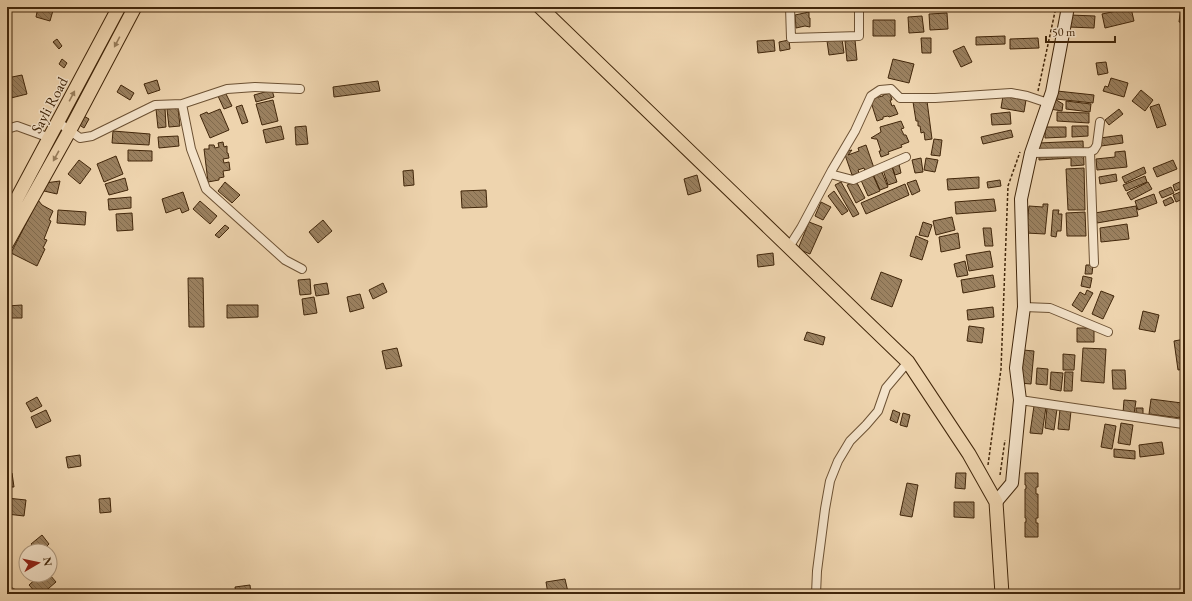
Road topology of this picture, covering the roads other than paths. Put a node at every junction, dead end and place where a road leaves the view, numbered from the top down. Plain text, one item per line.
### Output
1 (119, 7) edge
2 (135, 7) edge
3 (540, 7) edge
4 (790, 7) edge
5 (858, 7) edge
6 (1068, 7) edge
7 (300, 89) dead end
8 (1048, 103) junction
9 (182, 104) junction
10 (58, 122) junction
11 (1100, 122) dead end
12 (7, 129) edge
13 (70, 130) junction
14 (50, 138) junction
15 (1090, 152) junction
16 (1031, 153) junction
17 (906, 157) dead end
18 (830, 174) junction
19 (7, 217) edge
20 (7, 243) edge
21 (789, 247) junction
22 (1094, 262) dead end
23 (302, 269) dead end
24 (1024, 307) junction
25 (1108, 332) dead end
26 (908, 362) junction
27 (1020, 400) junction
28 (1182, 424) dead end
29 (996, 502) junction
30 (7, 590) edge
31 (14, 594) edge
32 (816, 594) edge
33 (1002, 594) edge

10 -> 1 main road, Sayli Road
2 -> 13 main road
3 - 21 main road
4 - 5 street
6 - 8 main road
7 - 9 street
8 - 16 main road
8 - 18 street
9 - 13 street
9 - 23 street
10 - 13 street
10 - 14 main road, Sayli Road
11 - 15 street
12 - 14 street
13 -> 20 main road
14 - 19 main road, Sayli Road
15 - 16 street
15 - 22 street
16 - 24 main road
17 - 18 street
18 - 21 street
21 - 26 main road
24 - 25 street
24 - 27 main road
26 - 29 main road
26 - 32 street
27 - 28 street
27 - 29 main road
29 - 33 main road
30 - 31 street

